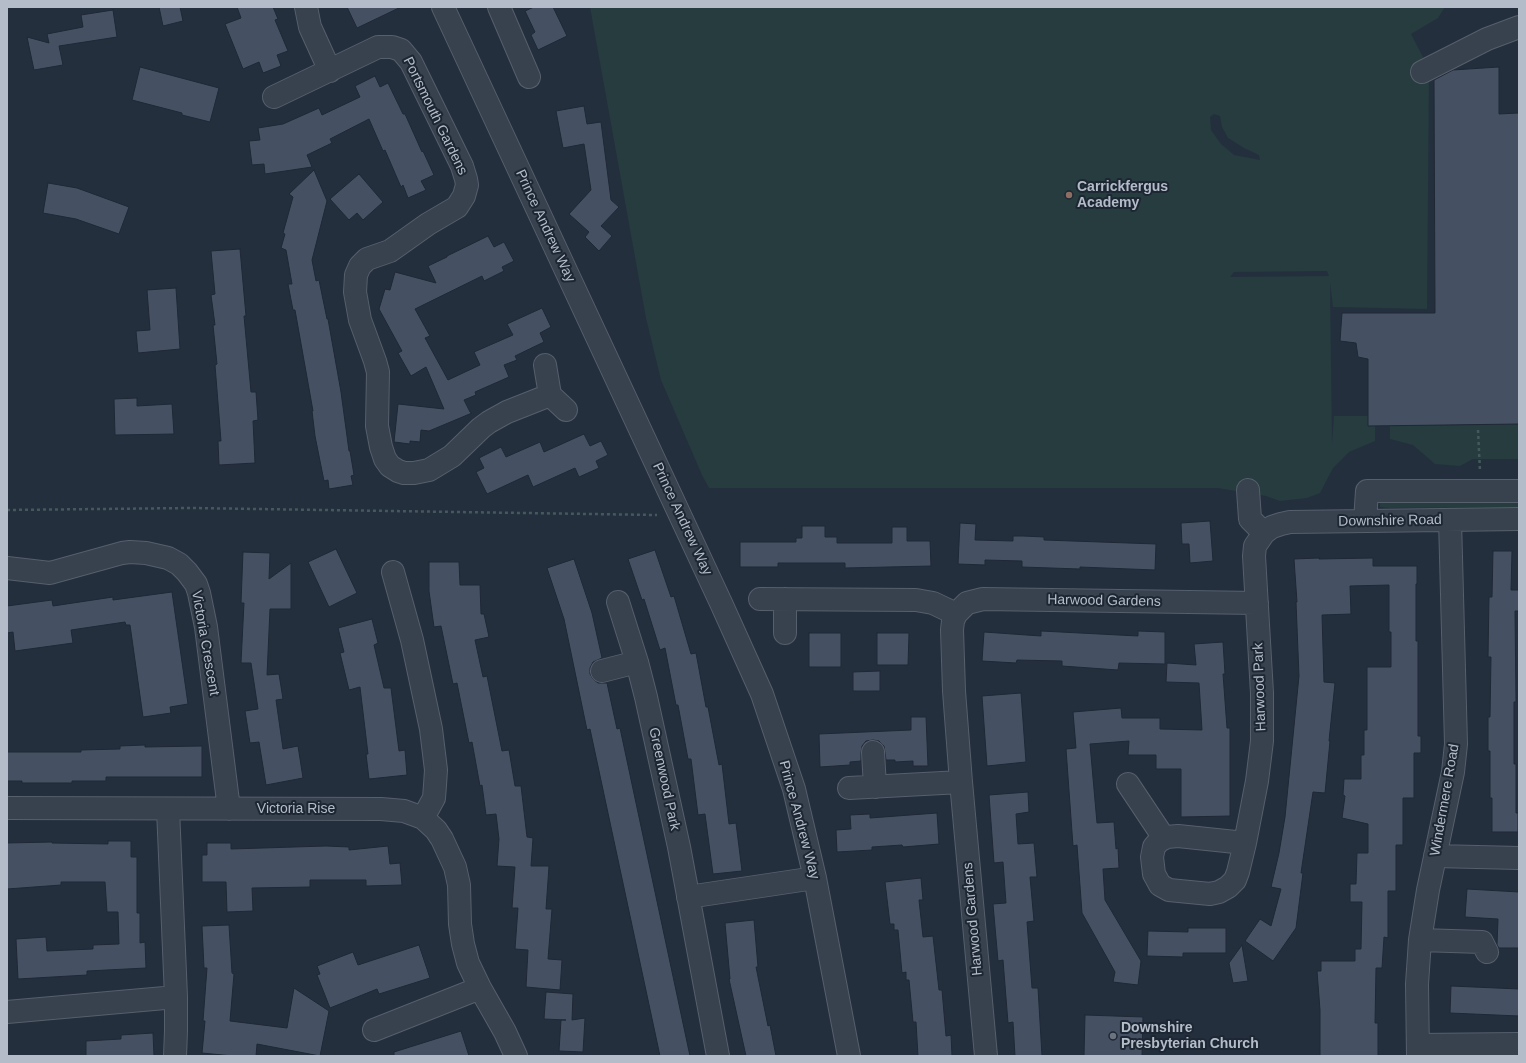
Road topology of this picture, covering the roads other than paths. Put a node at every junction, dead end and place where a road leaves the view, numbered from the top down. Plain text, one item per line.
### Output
1 (306, 7) edge
2 (443, 7) edge
3 (499, 7) edge
4 (1519, 28) edge
5 (330, 71) junction
6 (1422, 72) dead end
7 (529, 77) dead end
8 (274, 97) dead end
9 (545, 365) dead end
10 (550, 395) junction
11 (566, 410) dead end
12 (1248, 490) dead end
13 (1519, 491) edge
14 (1519, 519) edge
15 (1450, 520) junction
16 (1365, 521) junction
17 (1264, 533) junction
18 (7, 568) edge
19 (393, 572) dead end
20 (760, 599) dead end
21 (785, 599) junction
22 (618, 602) dead end
23 (1257, 603) junction
24 (956, 614) junction
25 (785, 633) dead end
26 (637, 662) junction
27 (602, 671) dead end
28 (873, 752) dead end
29 (961, 782) junction
30 (1128, 784) dead end
31 (875, 787) junction
32 (849, 788) dead end
33 (7, 808) edge
34 (168, 809) junction
35 (229, 809) junction
36 (424, 818) junction
37 (1164, 838) junction
38 (1245, 843) junction
39 (1435, 856) junction
40 (1519, 858) edge
41 (815, 878) junction
42 (688, 897) junction
43 (1420, 940) junction
44 (1486, 952) dead end
45 (480, 988) junction
46 (176, 997) junction
47 (7, 1012) edge
48 (374, 1030) dead end
49 (1519, 1044) edge
50 (1418, 1051) edge
51 (175, 1056) edge
52 (516, 1056) edge
53 (718, 1056) edge
54 (849, 1056) edge
55 (986, 1056) edge

1 - 5 street
2 - 41 street, Prince Andrew Way
3 - 7 street
4 - 6 street
5 - 8 street, Portsmouth Gardens
5 - 10 street, Portsmouth Gardens
9 - 10 street
10 - 11 street
12 - 17 street
13 - 16 street
14 - 15 street, Downshire Road
15 - 16 street, Downshire Road
15 - 39 street, Windermere Road
16 - 17 street, Downshire Road
17 - 23 street, Harwood Park
18 - 35 street, Victoria Crescent
19 - 36 street
20 - 21 street
21 - 24 street
21 - 25 street
22 - 26 street, Greenwood Park
23 - 24 street, Harwood Gardens
23 - 38 street, Harwood Park
24 - 29 street, Harwood Gardens
26 - 27 street
26 - 42 street, Greenwood Park
28 - 31 street
29 - 31 street
29 - 55 street, Harwood Gardens
30 - 37 street
31 - 32 street
33 - 34 street, Victoria Rise
34 - 35 street, Victoria Rise
34 - 46 street
35 - 36 street, Victoria Rise
36 - 45 street, Victoria Rise
37 - 38 street
37 - 38 street, Harwood Park
39 - 40 street
39 - 43 street, Windermere Road
41 - 42 street
41 - 54 street, Prince Andrew Way
42 - 53 street, Greenwood Park
43 - 44 street
43 - 50 street, Windermere Road
45 - 48 street
45 - 52 street, Victoria Rise
46 - 47 street
46 - 51 street
49 - 50 street

